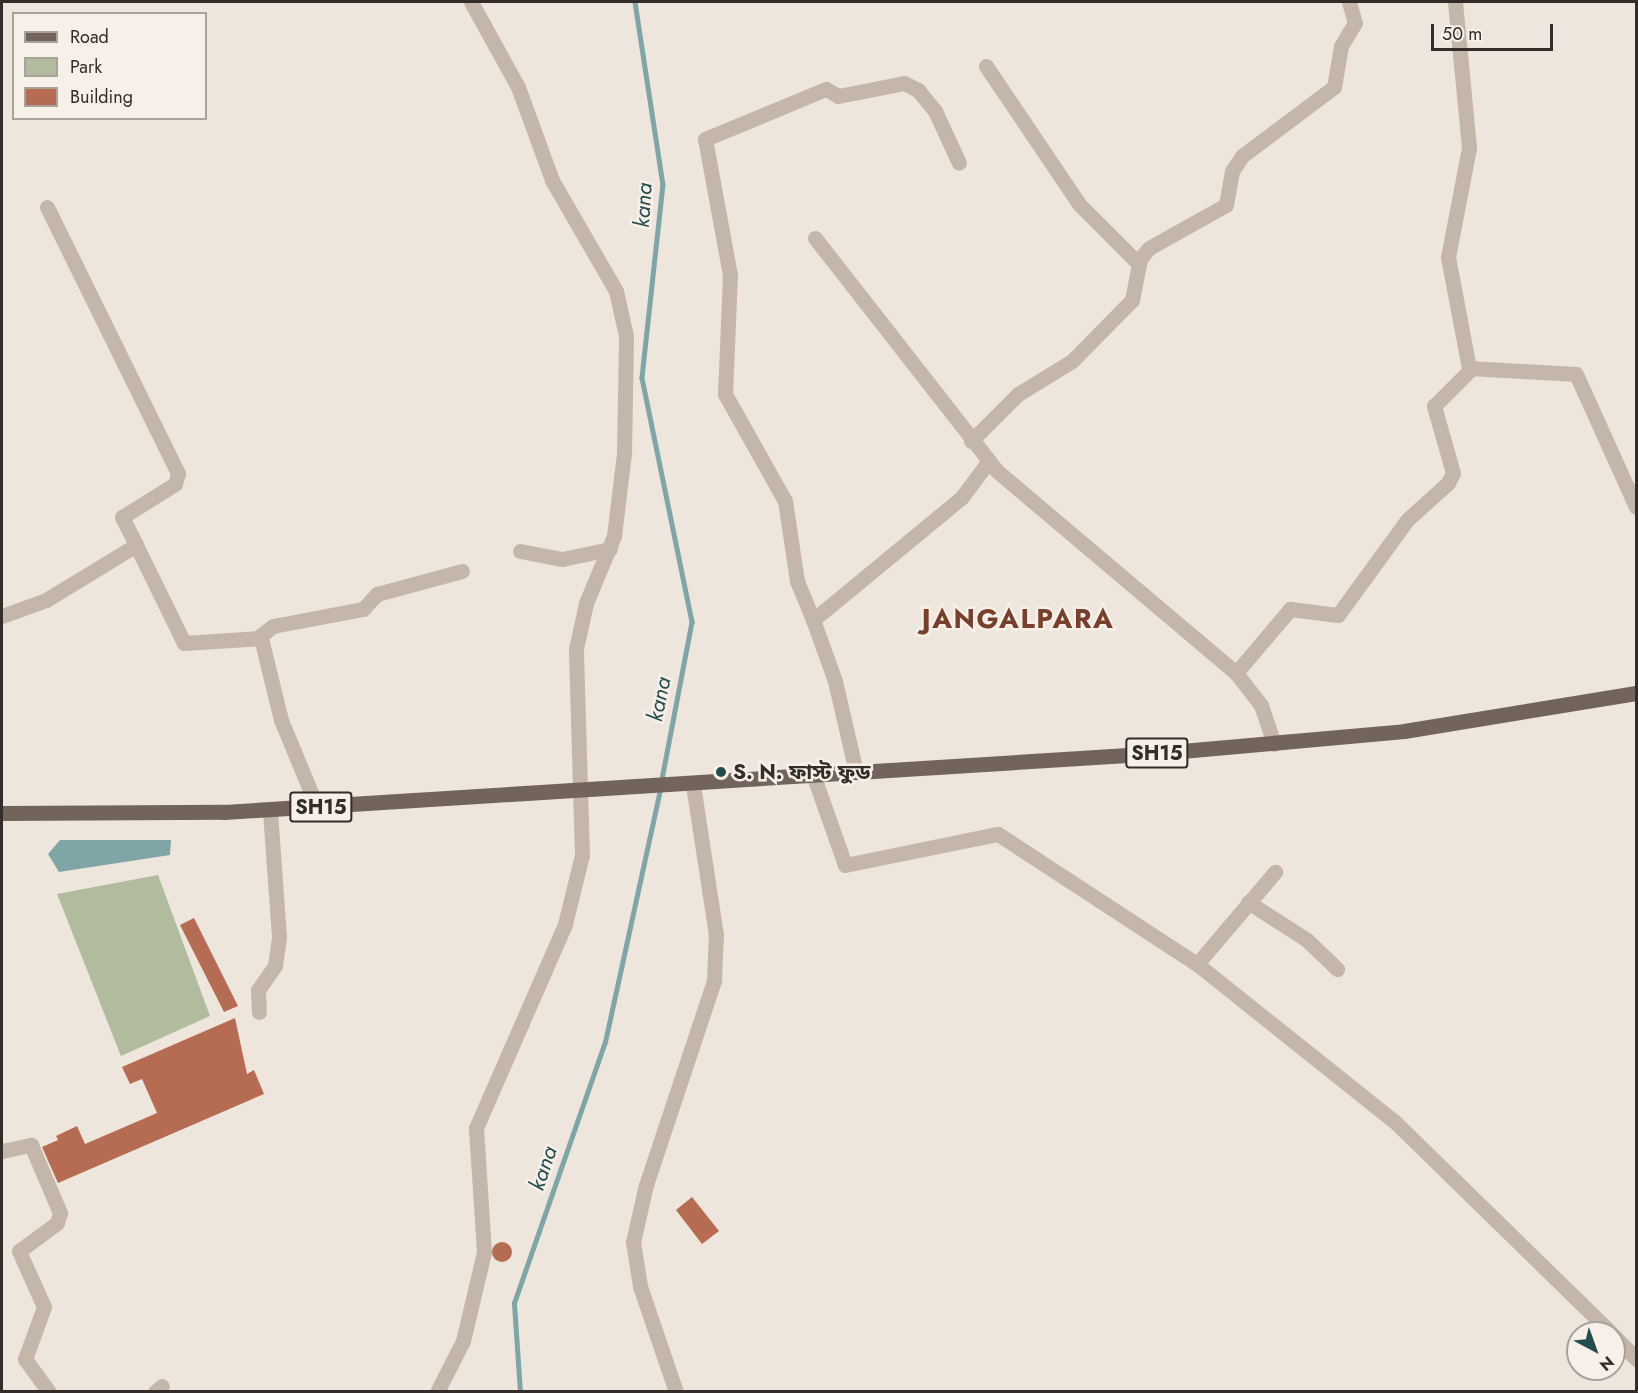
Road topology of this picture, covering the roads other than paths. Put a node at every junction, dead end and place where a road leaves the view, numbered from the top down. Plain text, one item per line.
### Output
1 (471, 2) edge
2 (1348, 2) edge
3 (1455, 2) edge
4 (986, 66) dead end
5 (959, 163) dead end
6 (47, 207) dead end
7 (815, 238) dead end
8 (1138, 263) junction
9 (1470, 370) junction
10 (971, 441) junction
11 (988, 462) junction
12 (1636, 507) edge
13 (136, 544) junction
14 (610, 549) junction
15 (520, 551) dead end
16 (462, 571) dead end
17 (2, 616) edge
18 (813, 620) junction
19 (260, 637) junction
20 (1236, 673) junction
21 (1636, 693) edge
22 (1274, 744) junction
23 (856, 772) junction
24 (814, 777) junction
25 (693, 784) junction
26 (579, 787) junction
27 (317, 807) junction
28 (270, 810) junction
29 (2, 813) edge
30 (1275, 872) dead end
31 (1248, 902) junction
32 (1197, 964) junction
33 (1337, 969) dead end
34 (259, 1012) dead end
35 (2, 1150) edge
36 (1600, 1321) edge
37 (49, 1392) edge
38 (437, 1392) edge
39 (676, 1392) edge

1 - 14 street
2 - 8 street
3 - 9 street
4 - 8 street
5 - 18 street
6 - 13 street
7 - 10 street
8 - 10 street
9 - 12 street
9 - 20 street
10 - 11 street
11 - 18 street
11 - 20 street
13 - 17 street
13 - 19 street
14 - 15 street
14 - 26 street
16 - 19 street
18 - 23 street
19 - 27 street
20 - 22 street
21 - 22 main road, SH15
22 - 23 main road, SH15
23 - 24 main road, SH15
24 - 25 main road, SH15
24 - 32 street
25 - 26 main road, SH15
25 - 39 street
26 - 27 main road, SH15
26 - 38 street
27 - 28 main road, SH15
28 - 29 main road, SH15
28 - 34 street
30 - 31 street
31 - 32 street
31 - 33 street
32 - 36 street
35 - 37 street

